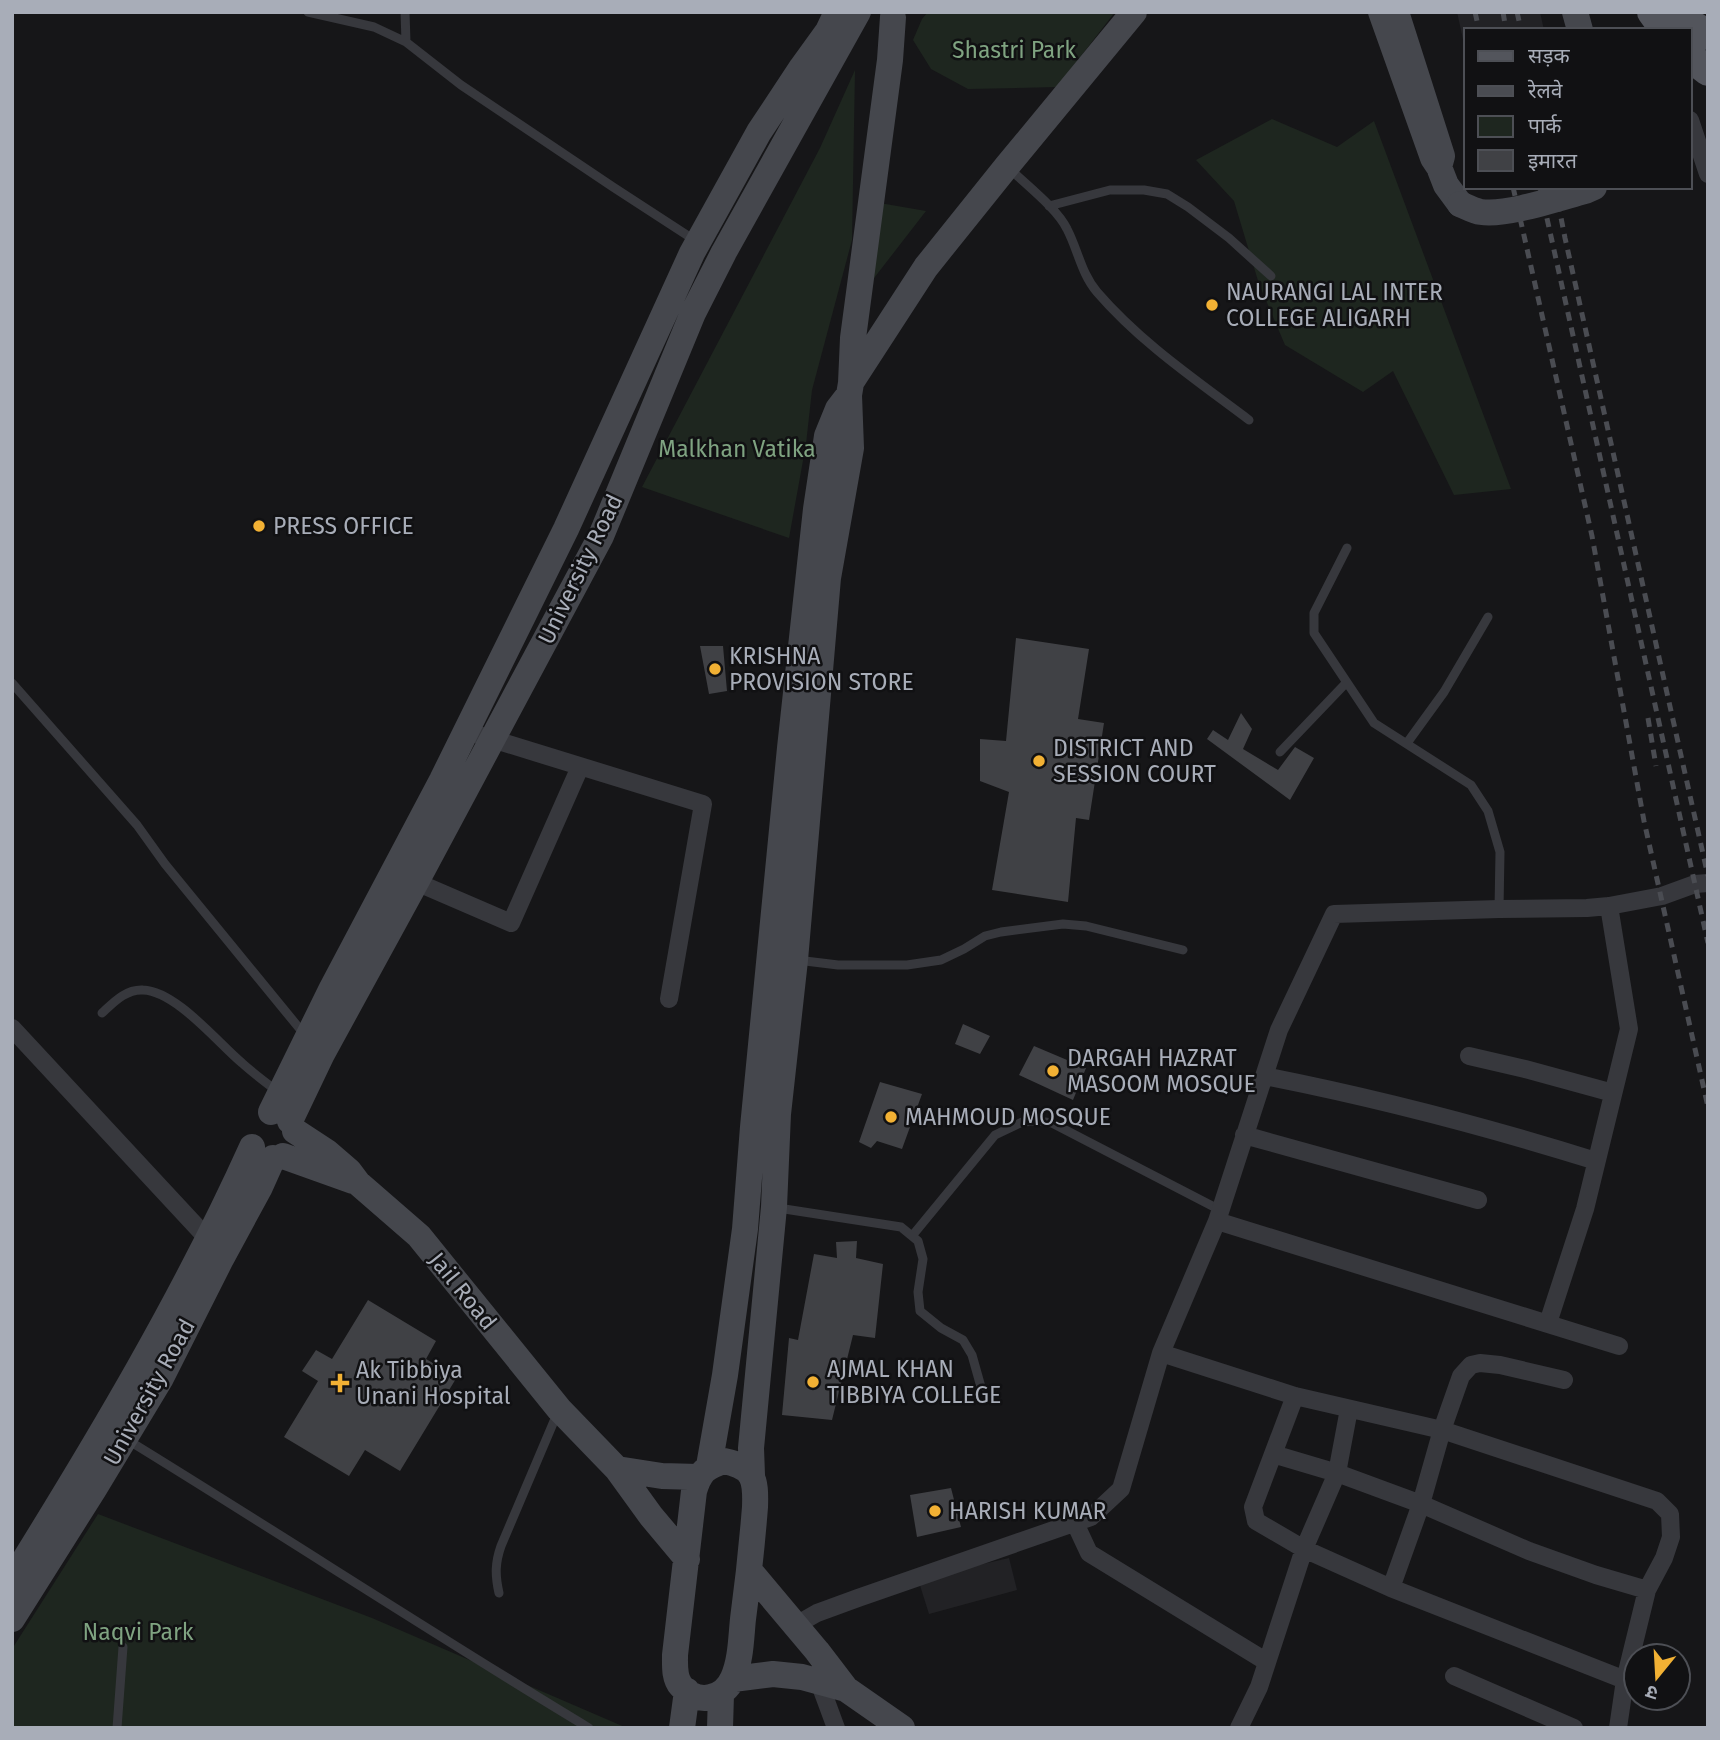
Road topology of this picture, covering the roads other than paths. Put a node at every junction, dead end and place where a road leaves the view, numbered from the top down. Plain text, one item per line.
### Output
1 (307, 12) edge
2 (405, 12) edge
3 (858, 12) edge
4 (1134, 12) edge
5 (1381, 12) edge
6 (1396, 12) edge
7 (1652, 12) edge
8 (1684, 12) edge
9 (891, 14) edge
10 (828, 18) edge
11 (1664, 28) edge
12 (1708, 35) edge
13 (405, 42) junction
14 (1692, 59) edge
15 (1708, 72) edge
16 (1692, 126) edge
17 (1007, 166) junction
18 (1438, 167) junction
19 (1708, 173) edge
20 (1590, 189) edge
21 (1049, 206) junction
22 (698, 242) junction
23 (1271, 276) dead end
24 (850, 389) junction
25 (1249, 420) dead end
26 (1347, 548) dead end
27 (1488, 617) dead end
28 (12, 683) edge
29 (1346, 683) junction
30 (466, 731) junction
31 (492, 740) junction
32 (1407, 743) junction
33 (1280, 752) dead end
34 (580, 767) junction
35 (416, 882) junction
36 (1708, 883) edge
37 (1609, 906) junction
38 (1499, 909) junction
39 (1183, 950) dead end
40 (783, 958) junction
41 (669, 999) dead end
42 (102, 1013) dead end
43 (12, 1028) edge
44 (308, 1038) junction
45 (1469, 1056) dead end
46 (1264, 1076) junction
47 (1613, 1093) junction
48 (284, 1114) junction
49 (1244, 1135) junction
50 (269, 1154) junction
51 (1596, 1161) junction
52 (358, 1183) junction
53 (1479, 1200) dead end
54 (774, 1207) junction
55 (1219, 1215) junction
56 (912, 1236) junction
57 (208, 1239) junction
58 (1548, 1323) junction
59 (1619, 1346) dead end
60 (1161, 1353) junction
61 (1564, 1380) dead end
62 (981, 1387) dead end
63 (1295, 1396) junction
64 (559, 1409) junction
65 (1349, 1409) junction
66 (1442, 1430) junction
67 (125, 1438) junction
68 (1273, 1454) junction
69 (617, 1469) junction
70 (704, 1472) junction
71 (1337, 1474) junction
72 (752, 1475) junction
73 (1421, 1504) junction
74 (1075, 1523) junction
75 (1304, 1549) junction
76 (687, 1559) junction
77 (749, 1570) junction
78 (12, 1580) edge
79 (1391, 1588) junction
80 (1647, 1590) junction
81 (499, 1593) dead end
82 (12, 1619) edge
83 (796, 1625) junction
84 (1634, 1642) edge
85 (123, 1647) dead end
86 (1267, 1662) junction
87 (1454, 1676) dead end
88 (1622, 1679) edge
89 (819, 1682) junction
90 (727, 1686) junction
91 (846, 1689) junction
92 (687, 1691) junction
93 (1622, 1701) edge
94 (117, 1728) edge
95 (589, 1728) edge
96 (682, 1728) edge
97 (720, 1728) edge
98 (836, 1728) edge
99 (902, 1728) edge
100 (1239, 1728) edge
101 (1574, 1728) edge
102 (1618, 1728) edge

1 - 13 lane
2 - 13 lane
3 - 31 main road, University Road
4 - 17 main road
5 - 18 main road
6 - 18 main road
7 - 11 main road
8 - 12 main road
9 - 24 main road
10 - 22 main road, University Road
13 - 22 lane
14 - 15 main road
16 - 19 street
17 - 21 lane
17 - 24 main road
18 - 20 main road, bridge
21 - 23 lane
21 - 25 lane
22 - 30 main road, University Road
24 - 40 main road
26 - 29 lane
27 - 32 lane
28 - 44 lane
29 - 32 lane
29 - 33 lane
30 - 31 street
30 - 44 main road, University Road
31 - 34 street
31 - 35 main road, University Road
32 - 38 lane
34 - 35 street
34 - 41 street
35 - 48 main road, University Road
36 - 37 street
37 - 38 street
37 - 47 street
38 - 46 street
39 - 40 lane
40 - 54 main road
40 - 70 main road
42 - 48 lane
43 - 57 street
44 - 48 main road, University Road
45 - 47 street
46 - 49 street
46 - 51 street
47 - 51 street
48 - 50 main road
48 - 50 main road
48 - 52 main road, Jail Road
49 - 53 street
49 - 55 street
50 - 52 main road, Jail Road
50 - 57 main road, University Road
50 - 67 main road, University Road
51 - 58 street
52 - 64 main road, Jail Road
54 - 56 lane
54 - 72 main road
55 - 56 lane
55 - 58 street
55 - 60 street
56 - 62 lane
57 - 78 main road, University Road
58 - 59 street
60 - 63 street
60 - 74 street
61 - 66 street
63 - 65 street
63 - 68 street
64 - 69 main road, Jail Road
64 - 81 lane
65 - 66 street
65 - 71 street
66 - 73 street
66 - 80 street
67 - 82 main road, University Road
67 - 95 lane
68 - 71 street
68 - 75 street
69 - 70 main road
69 - 76 main road, Jail Road
70 - 72 main road
70 - 76 main road
71 - 73 street
71 - 75 street
72 - 77 main road
73 - 79 street
73 - 80 street
74 - 83 street
74 - 86 street
75 - 79 street
75 - 86 street
76 - 92 main road
77 - 83 main road
77 - 90 main road
79 - 88 street
80 - 84 street
83 - 91 main road
85 - 94 lane
86 - 100 street
87 - 101 street
89 - 90 main road
89 - 91 main road
89 - 98 street
90 - 92 main road
90 - 97 main road
91 - 99 main road
92 - 96 main road
93 - 102 street

